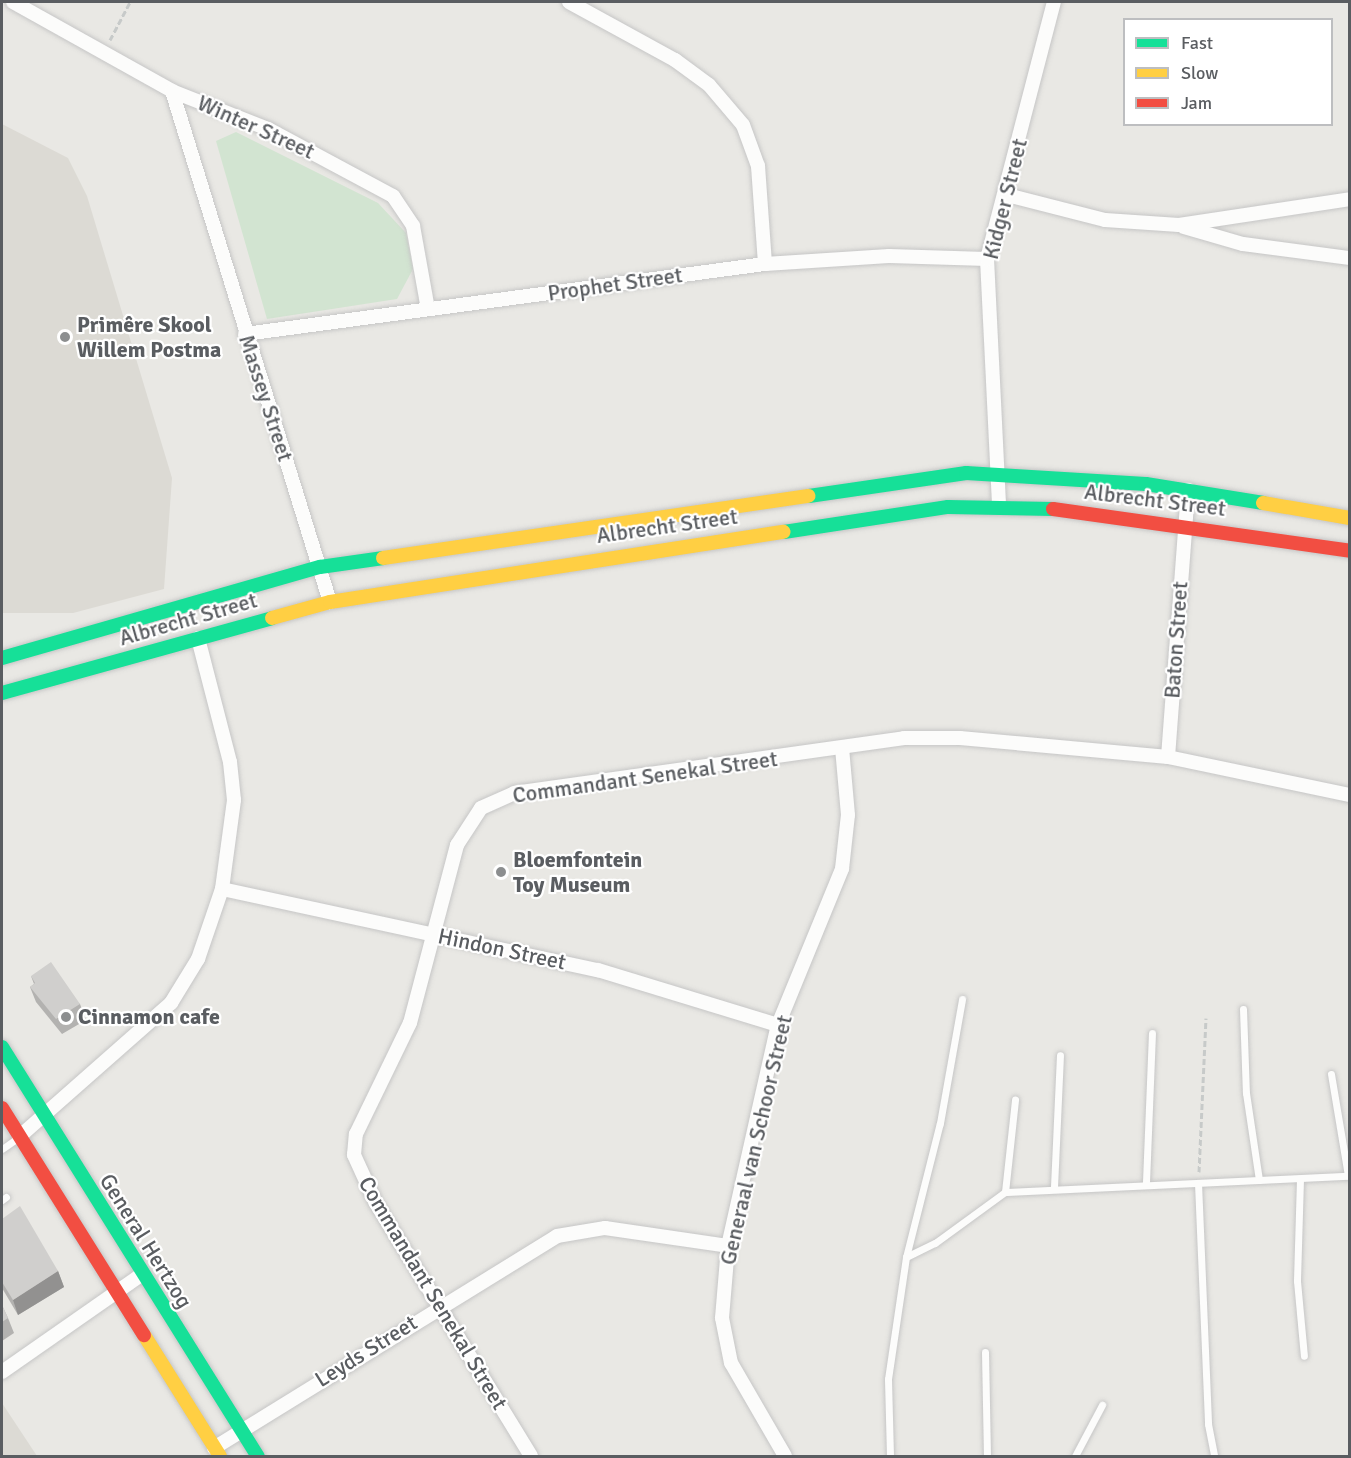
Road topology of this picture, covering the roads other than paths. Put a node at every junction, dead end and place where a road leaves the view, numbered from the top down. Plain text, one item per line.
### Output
1 (13, 2) edge
2 (568, 2) edge
3 (1054, 2) edge
4 (172, 91) junction
5 (1007, 195) junction
6 (1350, 199) edge
7 (1179, 225) junction
8 (1350, 258) edge
9 (987, 259) junction
10 (765, 264) junction
11 (428, 309) junction
12 (245, 334) junction
13 (999, 472) junction
14 (1188, 490) junction
15 (999, 504) junction
16 (1350, 518) edge
17 (1183, 523) junction
18 (1350, 551) edge
19 (320, 567) junction
20 (330, 602) junction
21 (198, 638) junction
22 (2, 658) edge
23 (2, 693) edge
24 (842, 748) junction
25 (1168, 757) junction
26 (1350, 795) edge
27 (222, 888) junction
28 (432, 934) junction
29 (962, 999) dead end
30 (1243, 1009) dead end
31 (778, 1025) junction
32 (1152, 1033) dead end
33 (2, 1047) edge
34 (1060, 1055) dead end
35 (1331, 1074) dead end
36 (1015, 1100) dead end
37 (2, 1108) edge
38 (45, 1116) junction
39 (19, 1137) junction
40 (2, 1149) edge
41 (1349, 1176) edge
42 (1300, 1179) junction
43 (1258, 1180) junction
44 (1146, 1182) junction
45 (1198, 1183) junction
46 (1054, 1187) junction
47 (1005, 1192) junction
48 (728, 1246) junction
49 (906, 1257) junction
50 (141, 1275) junction
51 (116, 1291) junction
52 (439, 1306) junction
53 (985, 1352) dead end
54 (1304, 1356) dead end
55 (2, 1372) edge
56 (1101, 1405) dead end
57 (240, 1428) junction
58 (217, 1452) edge
59 (258, 1456) edge
60 (531, 1456) edge
61 (785, 1456) edge
62 (890, 1456) edge
63 (987, 1456) edge
64 (1075, 1456) edge
65 (1214, 1456) edge

1 - 4 street, Winter Street
2 - 10 street
3 - 5 street, Kidger Street
4 - 11 street, Winter Street
4 - 12 street, Massey Street
5 - 7 street
5 - 9 street, Kidger Street
6 - 7 street
7 - 8 street
9 - 10 street, Prophet Street
9 - 13 street, Kidger Street
10 - 11 street, Prophet Street
11 - 12 street, Prophet Street
12 - 19 street, Massey Street
13 - 14 street, Albrecht Street
13 - 15 street, Kidger Street
13 - 19 street, Albrecht Street
14 - 16 street, Albrecht Street
14 - 17 street, Baton Street
15 - 17 street, Albrecht Street
15 - 20 street, Albrecht Street
17 - 18 street, Albrecht Street
17 - 25 street, Baton Street
19 - 20 street, Massey Street
19 - 22 street, Albrecht Street
20 - 21 street, Albrecht Street
21 - 23 street, Albrecht Street
21 - 27 street
24 - 25 street, Commandant Senekal Street
24 - 28 street, Commandant Senekal Street
24 - 31 street, Generaal van Schoor Street
25 - 26 street, Commandant Senekal Street
27 - 28 street, Hindon Street
27 - 38 street
28 - 31 street, Hindon Street
28 - 52 street, Commandant Senekal Street
29 - 49 lane
30 - 43 lane
31 - 48 street, Generaal van Schoor Street
32 - 44 lane
33 - 38 street, General Hertzog
34 - 46 lane
35 - 41 lane
36 - 47 lane
37 - 39 street
38 - 39 street
38 - 50 street, General Hertzog
39 - 40 lane
39 - 51 street
41 - 42 lane
42 - 43 lane
42 - 54 lane
43 - 45 lane
44 - 45 lane
44 - 46 lane
45 - 65 lane
46 - 47 lane
47 - 49 lane
48 - 52 street, Leyds Street
48 - 61 street, Generaal van Schoor Street
49 - 62 lane
50 - 51 street
50 - 57 street, General Hertzog
51 - 55 street
51 - 58 street
52 - 57 street, Leyds Street
52 - 60 street, Commandant Senekal Street
53 - 63 lane
56 - 64 lane
57 - 58 street, Leyds Street
57 - 59 street, General Hertzog

